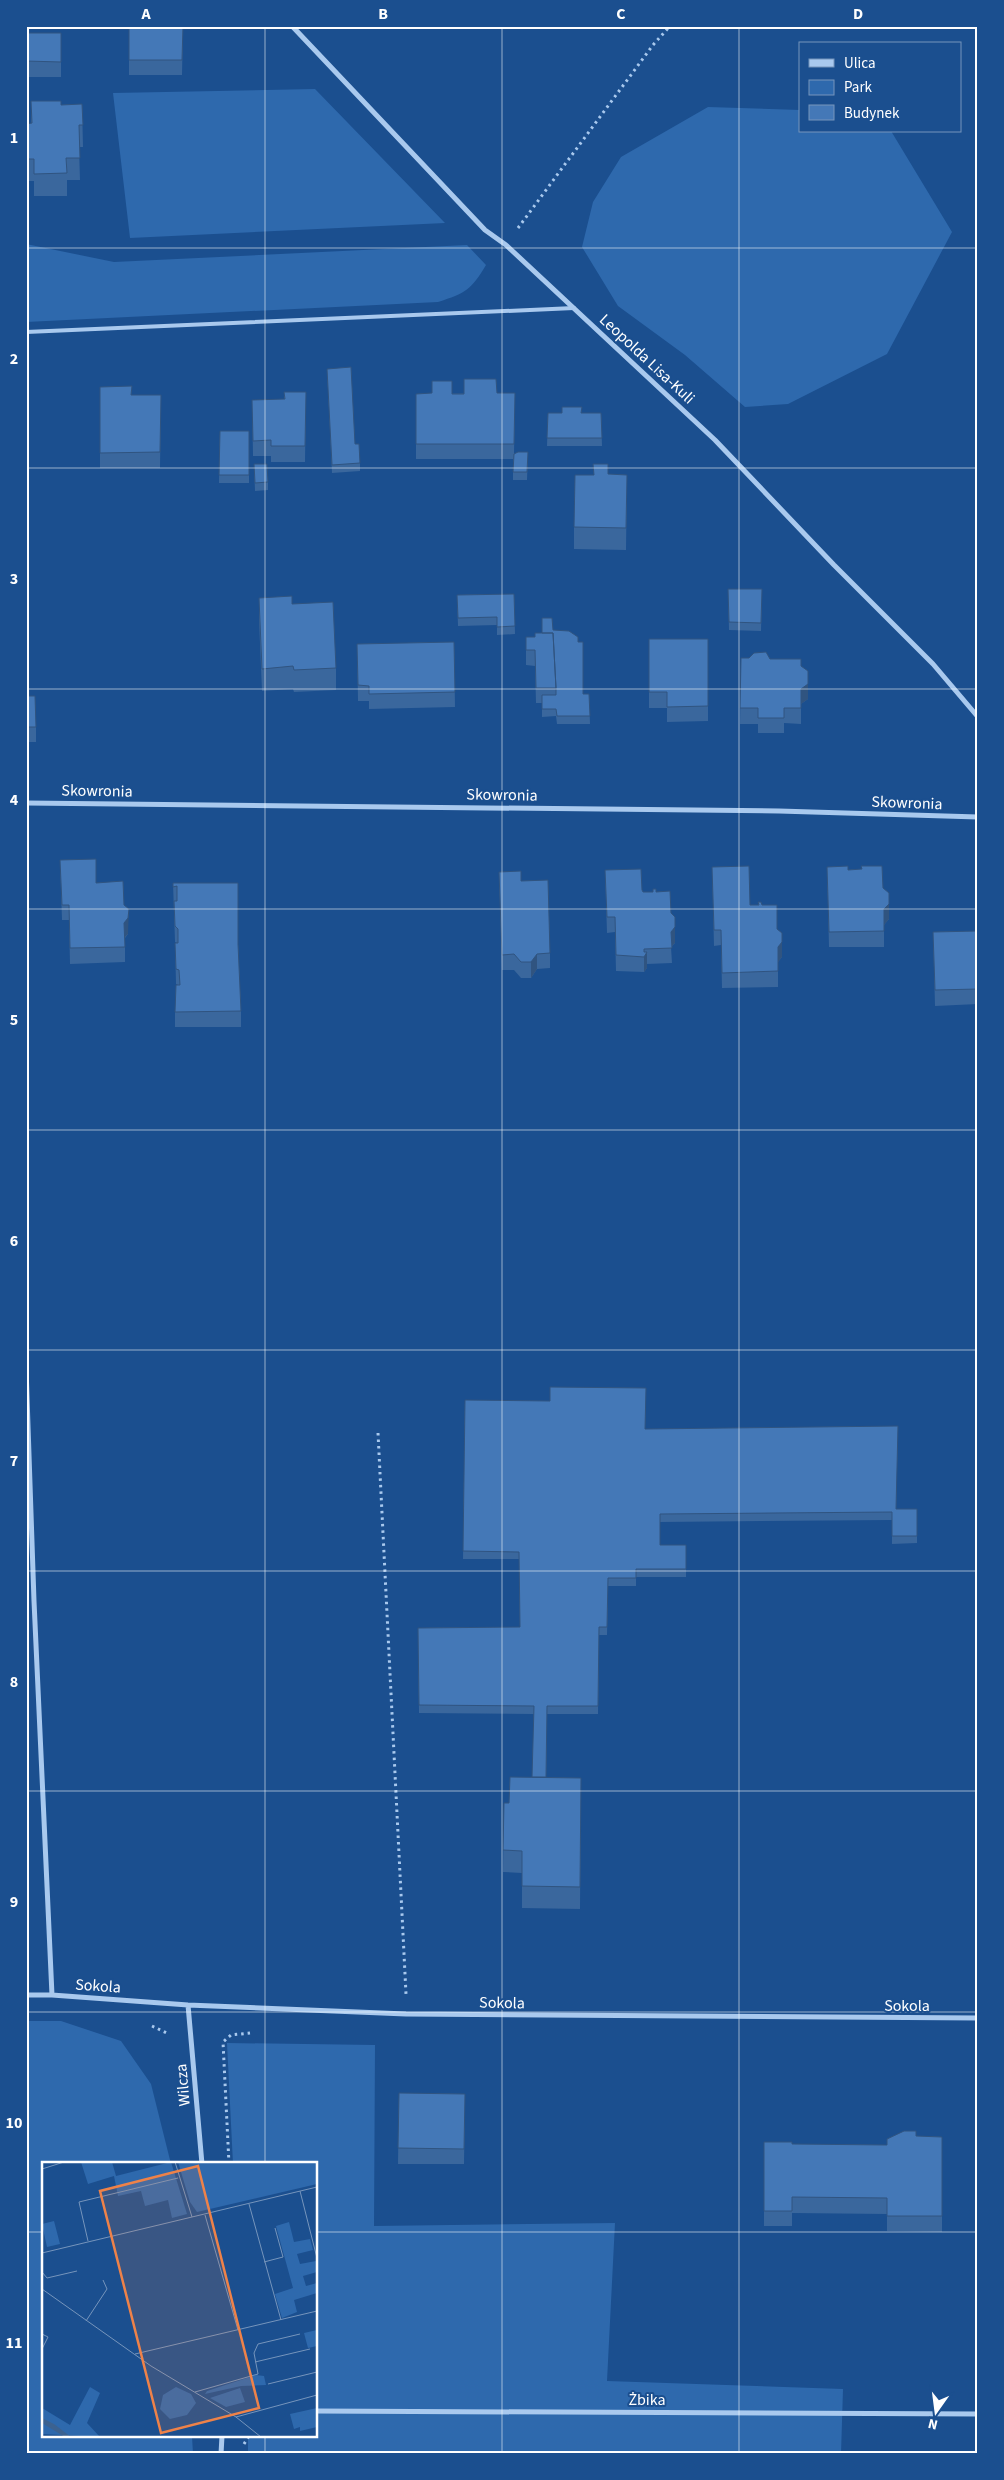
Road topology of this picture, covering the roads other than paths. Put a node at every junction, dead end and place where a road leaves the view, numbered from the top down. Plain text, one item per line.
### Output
1 (292, 26) edge
2 (574, 308) junction
3 (26, 332) edge
4 (978, 717) edge
5 (26, 803) edge
6 (978, 817) edge
7 (26, 1367) edge
8 (26, 1995) edge
9 (52, 1995) junction
10 (188, 2005) junction
11 (978, 2018) edge
12 (202, 2162) edge
13 (318, 2411) edge
14 (978, 2414) edge
15 (222, 2438) edge
16 (221, 2454) edge

1 - 2 street, Leopolda Lisa-Kuli
2 - 3 lane
2 - 4 street, Leopolda Lisa-Kuli
5 - 6 street, Skowronia
7 - 9 street
8 - 9 street, Sokola
9 - 10 street, Sokola
10 - 11 street, Sokola
10 - 12 street, Wilcza
13 - 14 street, Żbika
15 - 16 street

